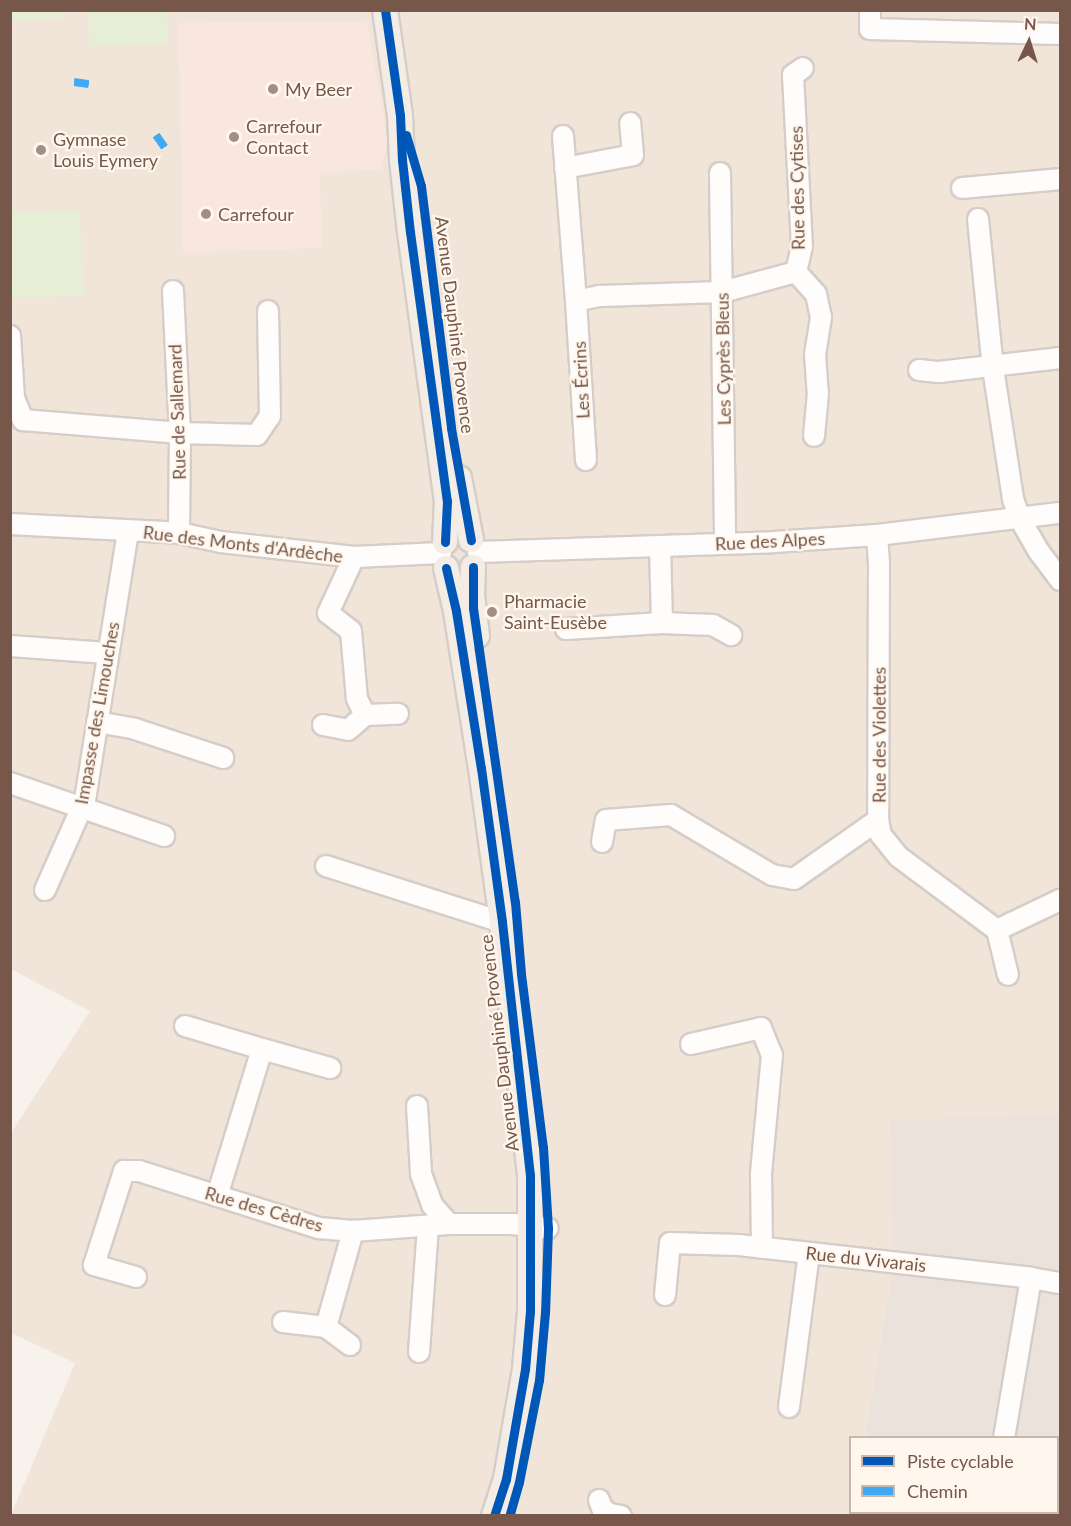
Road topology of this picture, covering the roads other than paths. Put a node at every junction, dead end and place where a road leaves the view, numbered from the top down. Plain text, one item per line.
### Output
1 (385, 10) edge
2 (870, 10) edge
3 (1060, 34) edge
4 (803, 68) dead end
5 (400, 115) junction
6 (630, 123) dead end
7 (563, 136) dead end
8 (565, 168) junction
9 (720, 173) dead end
10 (1060, 179) edge
11 (962, 188) dead end
12 (978, 219) dead end
13 (796, 272) junction
14 (173, 291) dead end
15 (722, 292) junction
16 (576, 301) junction
17 (268, 311) dead end
18 (10, 336) edge
19 (1060, 358) edge
20 (993, 368) junction
21 (919, 370) dead end
22 (17, 420) edge
23 (180, 433) junction
24 (814, 436) dead end
25 (586, 460) dead end
26 (1060, 513) edge
27 (1020, 519) junction
28 (10, 524) edge
29 (128, 531) junction
30 (179, 533) junction
31 (877, 535) junction
32 (725, 544) junction
33 (660, 546) junction
34 (474, 553) junction
35 (444, 554) junction
36 (354, 557) junction
37 (1060, 580) edge
38 (662, 623) junction
39 (566, 629) dead end
40 (731, 635) dead end
41 (10, 646) edge
42 (108, 653) junction
43 (398, 714) dead end
44 (365, 715) junction
45 (97, 722) junction
46 (323, 725) dead end
47 (223, 759) dead end
48 (10, 783) edge
49 (81, 808) junction
50 (878, 820) junction
51 (164, 836) dead end
52 (602, 842) dead end
53 (326, 866) dead end
54 (45, 890) dead end
55 (1060, 900) edge
56 (502, 922) junction
57 (997, 930) junction
58 (1008, 975) dead end
59 (185, 1026) dead end
60 (691, 1044) dead end
61 (262, 1049) junction
62 (330, 1068) dead end
63 (417, 1106) dead end
64 (217, 1196) junction
65 (449, 1224) junction
66 (428, 1226) junction
67 (540, 1226) junction
68 (353, 1231) junction
69 (762, 1248) junction
70 (809, 1253) junction
71 (136, 1277) dead end
72 (1030, 1278) junction
73 (1060, 1284) edge
74 (665, 1295) dead end
75 (283, 1322) dead end
76 (326, 1327) junction
77 (350, 1345) dead end
78 (419, 1352) dead end
79 (789, 1407) dead end
80 (1004, 1436) edge
81 (599, 1500) dead end
82 (494, 1515) edge
83 (509, 1515) edge
84 (621, 1515) edge

1 - 5 main road, Avenue Dauphiné Provence
2 - 3 street
4 - 13 street, Rue des Cytises
5 - 34 main road, Avenue Dauphiné Provence
5 - 35 main road, Avenue Dauphiné Provence
6 - 8 street
7 - 8 street, Les Écrins
8 - 16 street, Les Écrins
9 - 15 street, Les Cyprès Bleus
10 - 11 street
12 - 20 street
13 - 15 street, Rue des Cytises
13 - 24 street
14 - 23 street, Rue de Sallemard
15 - 16 street
15 - 32 street, Les Cyprès Bleus
16 - 25 street, Les Écrins
17 - 23 street
18 - 22 street
19 - 20 street
20 - 21 street
20 - 27 street
22 - 23 street
23 - 30 street, Rue de Sallemard
26 - 27 street, Rue des Alpes
27 - 31 street, Rue des Alpes
27 - 37 street
28 - 29 street, Rue des Monts d'Ardèche
29 - 30 street, Rue des Monts d'Ardèche
29 - 42 street, Impasse des Limouches
30 - 36 street, Rue des Monts d'Ardèche
31 - 32 street, Rue des Alpes
31 - 50 street, Rue des Violettes
32 - 33 street, Rue des Alpes
33 - 34 street, Rue des Alpes
33 - 38 street
34 - 35 main road
34 - 35 main road
34 - 67 main road, Avenue Dauphiné Provence
35 - 36 street, Rue des Monts d'Ardèche
35 - 56 main road, Avenue Dauphiné Provence
36 - 44 street
38 - 39 street
38 - 40 street
41 - 42 street
42 - 45 street, Impasse des Limouches
43 - 44 street
44 - 46 street
45 - 47 street
45 - 49 street, Impasse des Limouches
48 - 49 street
49 - 51 street
49 - 54 street, Impasse des Limouches
50 - 52 street, Rue des Violettes
50 - 57 street
53 - 56 street
55 - 57 street
56 - 67 main road, Avenue Dauphiné Provence
57 - 58 street
59 - 61 street
60 - 69 street
61 - 62 street
61 - 64 street
63 - 65 street
64 - 68 street, Rue des Cèdres
64 - 71 street, Rue des Cèdres
65 - 66 street, Rue des Cèdres
65 - 67 street, Rue des Cèdres
66 - 68 street, Rue des Cèdres
66 - 78 street
67 - 82 main road, Avenue Dauphiné Provence
67 - 83 main road, Avenue Dauphiné Provence
68 - 76 street
69 - 70 street, Rue du Vivarais
69 - 74 street, Rue du Vivarais
70 - 72 street, Rue du Vivarais
70 - 79 street
72 - 73 street, Rue du Vivarais
72 - 80 street
75 - 76 street
76 - 77 street
81 - 84 street

